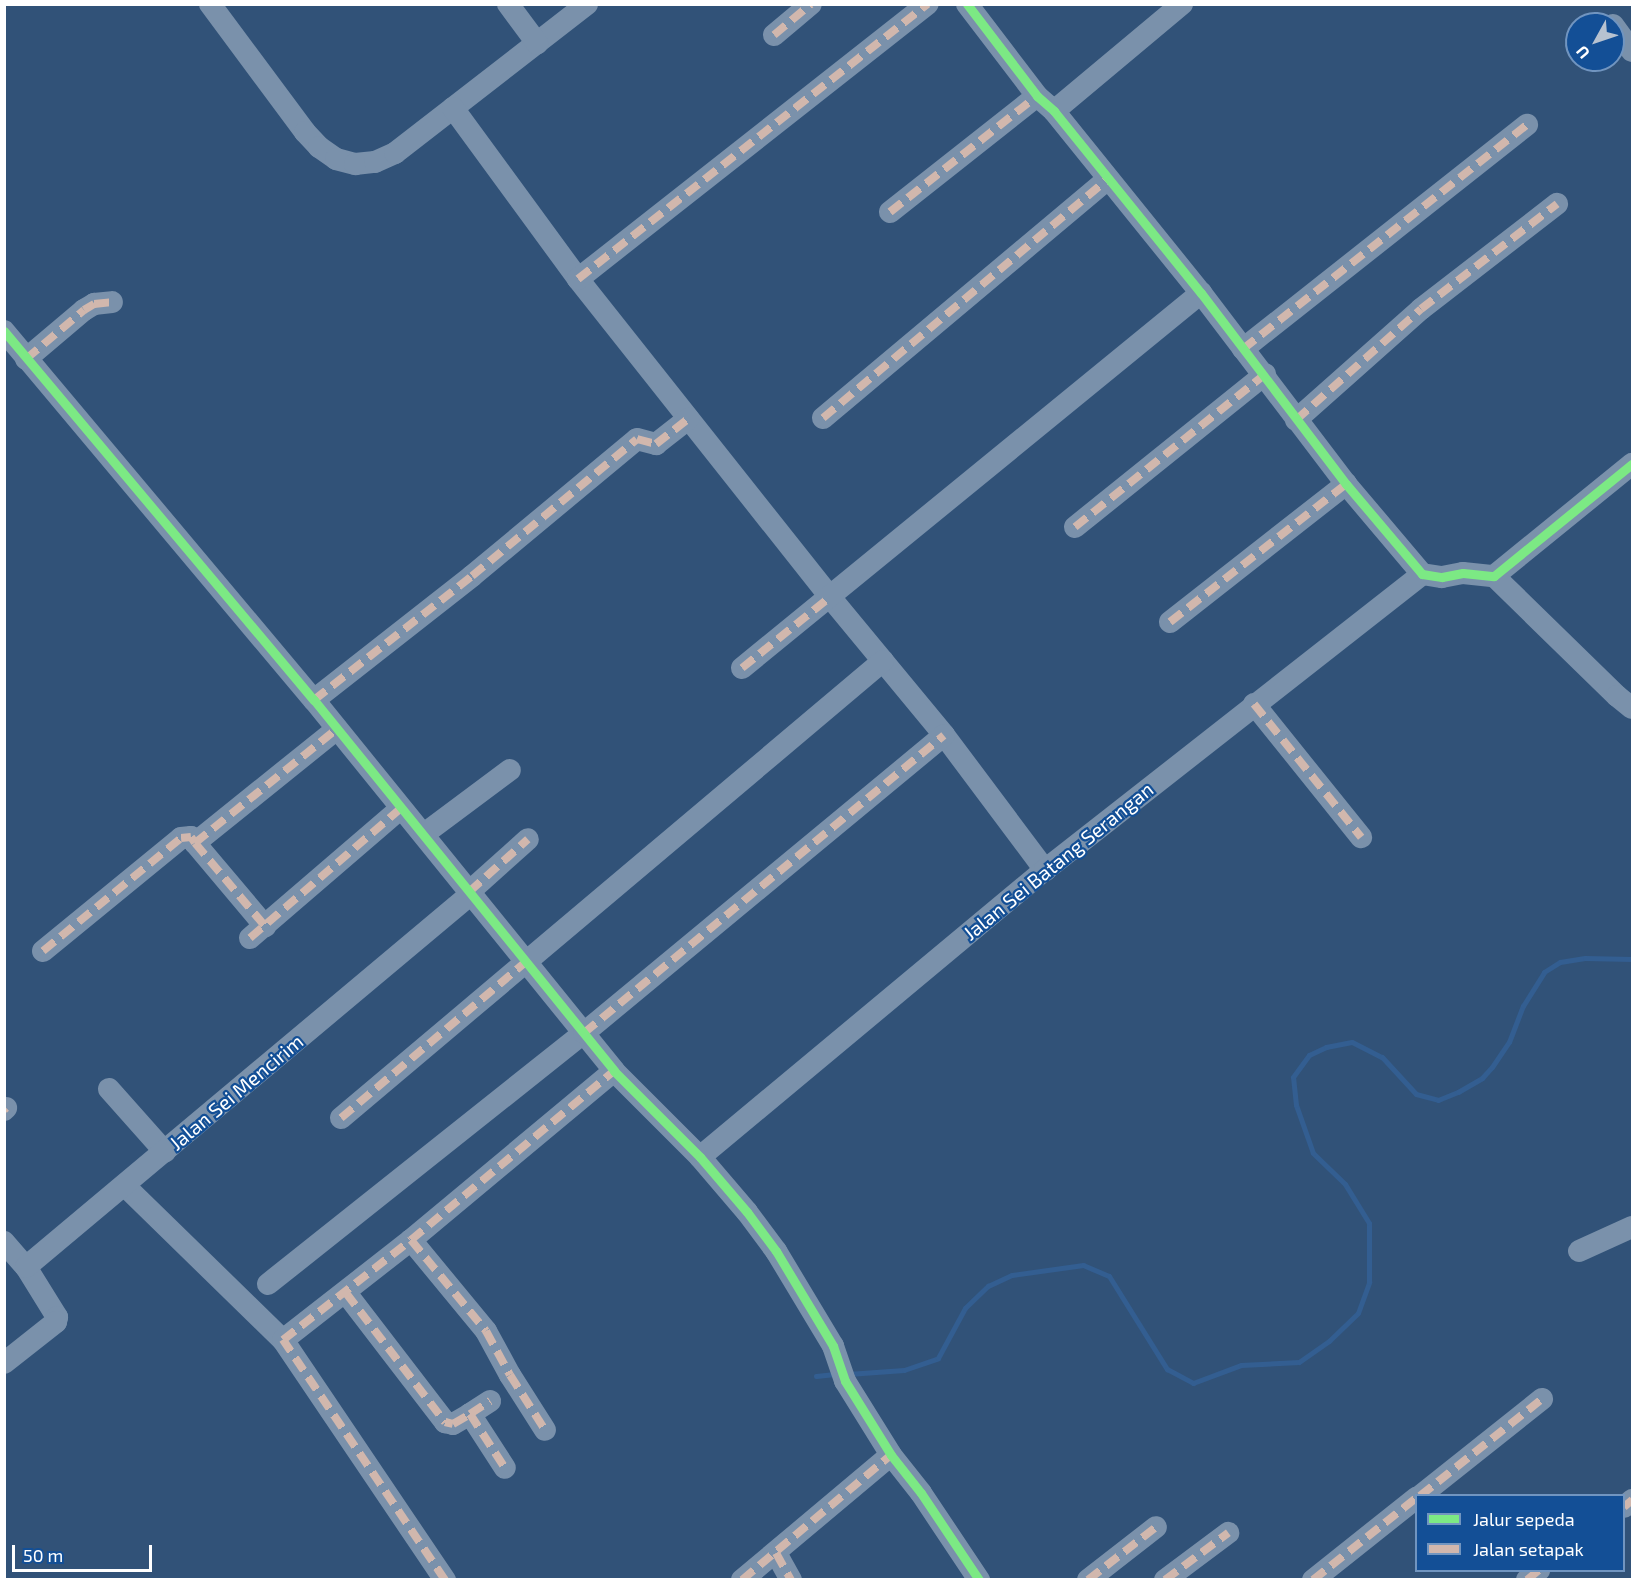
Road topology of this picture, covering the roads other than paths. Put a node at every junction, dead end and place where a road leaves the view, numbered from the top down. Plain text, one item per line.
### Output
1 (210, 4) edge
2 (508, 4) edge
3 (587, 4) edge
4 (811, 4) edge
5 (927, 4) edge
6 (967, 4) edge
7 (1182, 4) edge
8 (774, 35) dead end
9 (537, 43) junction
10 (1045, 104) junction
11 (453, 108) junction
12 (1527, 125) dead end
13 (1108, 179) junction
14 (1557, 204) dead end
15 (890, 212) dead end
16 (578, 279) junction
17 (1201, 293) junction
18 (112, 302) dead end
19 (4, 331) edge
20 (1243, 349) junction
21 (26, 359) junction
22 (1265, 374) junction
23 (823, 418) dead end
24 (688, 419) junction
25 (1296, 420) junction
26 (1632, 464) edge
27 (1346, 484) junction
28 (1076, 527) dead end
29 (1422, 573) junction
30 (1494, 576) junction
31 (830, 597) junction
32 (1170, 622) dead end
33 (883, 661) junction
34 (742, 668) dead end
35 (314, 700) junction
36 (1254, 704) junction
37 (1632, 708) edge
38 (337, 729) junction
39 (944, 735) junction
40 (510, 770) dead end
41 (401, 808) junction
42 (424, 834) junction
43 (1361, 837) dead end
44 (528, 839) dead end
45 (195, 843) junction
46 (1045, 870) junction
47 (470, 893) junction
48 (43, 951) dead end
49 (527, 961) junction
50 (584, 1033) junction
51 (614, 1071) junction
52 (109, 1089) dead end
53 (341, 1118) dead end
54 (165, 1152) junction
55 (700, 1157) junction
56 (124, 1186) junction
57 (1632, 1227) edge
58 (411, 1240) junction
59 (4, 1242) edge
60 (1579, 1251) dead end
61 (26, 1267) junction
62 (268, 1284) dead end
63 (346, 1293) junction
64 (283, 1340) junction
65 (4, 1363) edge
66 (1542, 1399) dead end
67 (490, 1401) dead end
68 (470, 1414) junction
69 (545, 1430) dead end
70 (891, 1455) junction
71 (505, 1468) dead end
72 (1422, 1494) edge
73 (1415, 1499) edge
74 (1156, 1527) dead end
75 (1228, 1533) dead end
76 (776, 1553) junction
77 (445, 1580) edge
78 (742, 1580) edge
79 (791, 1580) edge
80 (979, 1580) edge
81 (1088, 1580) edge
82 (1165, 1580) edge
83 (1313, 1580) edge

1 - 11 street
2 - 9 street
3 - 9 street
4 - 8 street
5 - 16 street
6 - 10 street
7 - 10 street
9 - 11 street
10 - 13 street
10 - 15 street
11 - 16 street
12 - 20 street
13 - 17 street
13 - 23 street
14 - 25 street
16 - 24 street
17 - 20 street
17 - 31 street
18 - 21 street
19 - 21 street
20 - 22 street
21 - 35 street
22 - 25 street
22 - 28 street
24 - 31 street
24 - 35 street
25 - 27 street
26 - 30 street
27 - 29 street
27 - 32 street
29 - 30 street
29 - 36 street, Jalan Sei Batang Serangan
30 - 37 street
31 - 33 street
31 - 34 street
33 - 39 street
33 - 49 street
35 - 38 street
36 - 43 street
36 - 46 street, Jalan Sei Batang Serangan
38 - 41 street
38 - 45 street
39 - 46 street
39 - 50 street
40 - 42 street
41 - 42 street
41 - 45 street
42 - 47 street
44 - 47 street, Jalan Sei Mencirim
45 - 48 street
46 - 55 street, Jalan Sei Batang Serangan
47 - 49 street
47 - 54 street, Jalan Sei Mencirim
49 - 50 street
49 - 53 street
50 - 51 street
50 - 62 street
51 - 55 street
51 - 58 street
52 - 54 street
54 - 56 street, Jalan Sei Mencirim
55 - 70 street
56 - 61 street, Jalan Sei Mencirim
56 - 64 street
57 - 60 street
58 - 63 street
58 - 69 street
59 - 61 street
61 - 65 street
63 - 64 street
63 - 68 street
64 - 77 street
66 - 72 street
67 - 68 street
68 - 71 street
70 - 76 street
70 - 80 street
73 - 83 street
74 - 81 street
75 - 82 street
76 - 78 street
76 - 79 street

